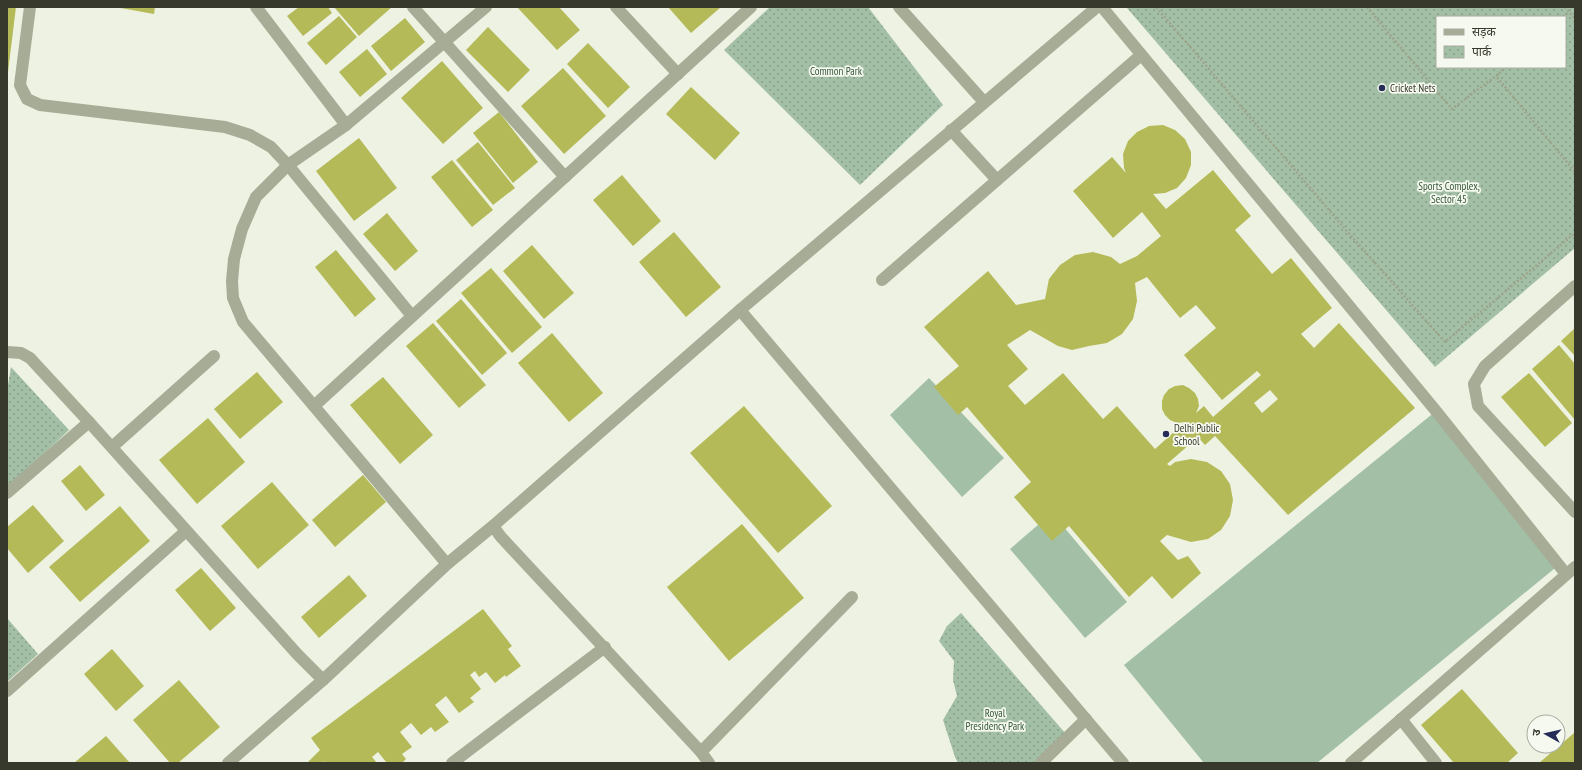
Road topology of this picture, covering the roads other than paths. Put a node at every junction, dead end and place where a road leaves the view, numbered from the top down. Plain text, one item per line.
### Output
1 (30, 7) edge
2 (256, 7) edge
3 (413, 7) edge
4 (486, 7) edge
5 (616, 7) edge
6 (751, 7) edge
7 (899, 7) edge
8 (1097, 7) edge
9 (1102, 7) edge
10 (444, 42) junction
11 (1142, 56) junction
12 (678, 74) junction
13 (984, 102) junction
14 (346, 125) junction
15 (951, 130) junction
16 (288, 165) junction
17 (565, 177) junction
18 (997, 180) junction
19 (882, 280) dead end
20 (1575, 286) edge
21 (740, 310) junction
22 (412, 316) junction
23 (7, 352) edge
24 (214, 356) dead end
25 (314, 406) junction
26 (90, 422) junction
27 (112, 448) junction
28 (7, 493) edge
29 (1575, 512) edge
30 (493, 526) junction
31 (186, 531) junction
32 (447, 564) junction
33 (1571, 570) edge
34 (852, 597) dead end
35 (605, 647) junction
36 (323, 680) junction
37 (7, 691) edge
38 (1086, 719) junction
39 (1401, 719) junction
40 (701, 752) junction
41 (228, 763) edge
42 (452, 763) edge
43 (709, 763) edge
44 (1041, 763) edge
45 (1124, 763) edge
46 (1351, 763) edge
47 (1436, 763) edge

1 - 16 street
2 - 14 street
3 - 10 street
4 - 10 street
5 - 12 street
6 - 12 street
7 - 13 street
8 - 13 street
9 - 11 street
10 - 14 street
10 - 17 street
11 - 18 street
11 - 33 street
12 - 17 street
13 - 15 street
14 - 16 street
15 - 18 street
15 - 21 street
16 - 22 street
16 - 25 street
17 - 22 street
18 - 19 street
20 - 29 street
21 - 30 street
21 - 38 street
22 - 25 street
23 - 26 street
24 - 27 street
25 - 32 street
26 - 27 street
26 - 28 street
27 - 31 street
30 - 32 street
30 - 35 street
31 - 36 street
31 - 37 street
32 - 36 street
33 - 39 street
34 - 40 street
35 - 40 street
35 - 42 street
36 - 41 street
38 - 44 street
38 - 45 street
39 - 46 street
39 - 47 street
40 - 43 street

